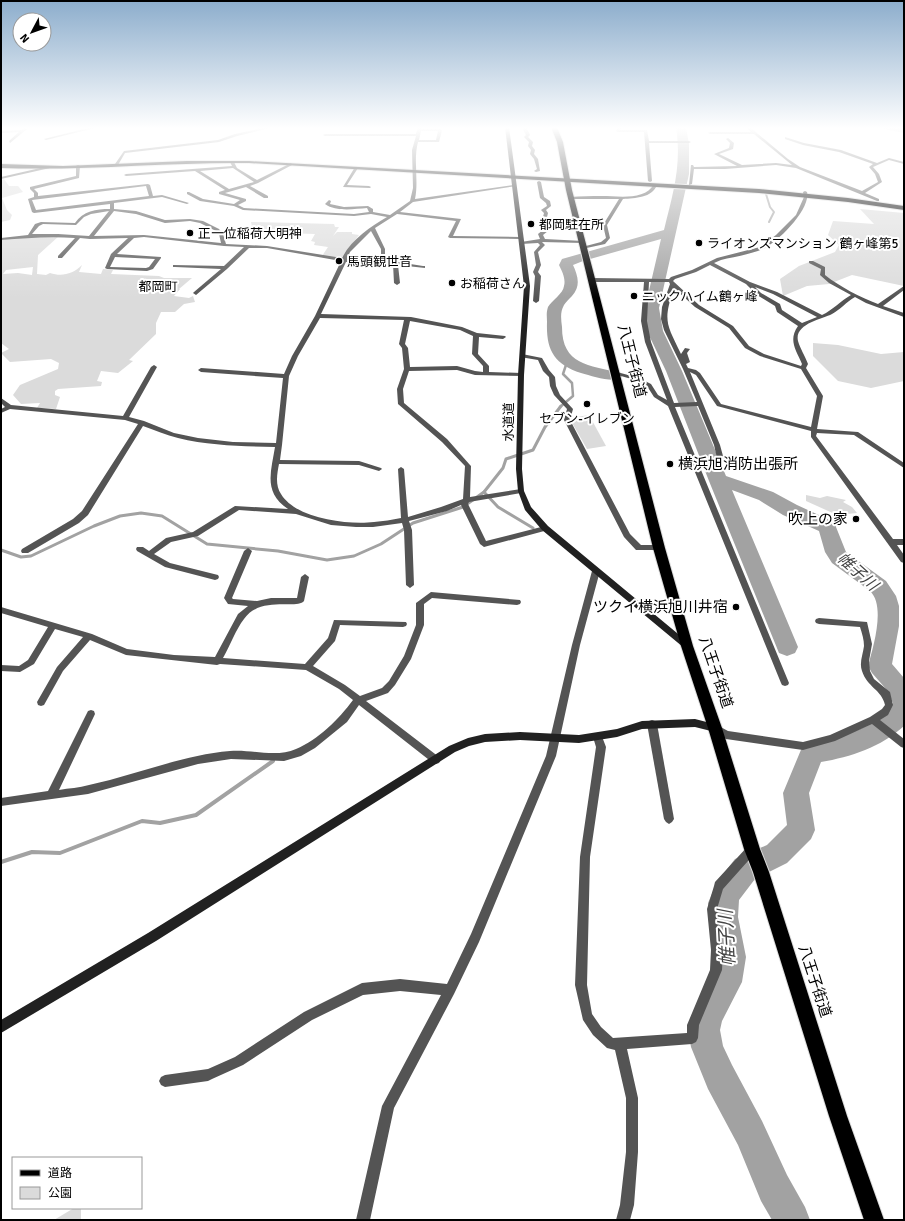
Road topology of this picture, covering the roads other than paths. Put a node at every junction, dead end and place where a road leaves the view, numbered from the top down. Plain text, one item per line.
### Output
1 (48, 184) edge
2 (218, 184) edge
3 (250, 184) edge
4 (345, 184) edge
5 (415, 184) edge
6 (539, 184) edge
7 (568, 184) edge
8 (652, 184) edge
9 (674, 184) edge
10 (841, 184) edge
11 (877, 184) edge
12 (246, 185) junction
13 (688, 185) joint
14 (514, 186) joint
15 (369, 187) dead end
16 (228, 190) junction
17 (189, 192) dead end
18 (862, 192) junction
19 (805, 193) junction
20 (151, 197) junction
21 (266, 197) dead end
22 (36, 198) junction
23 (572, 198) junction
24 (622, 198) junction
25 (412, 200) junction
26 (876, 200) junction
27 (329, 201) dead end
28 (112, 202) junction
29 (187, 203) dead end
30 (904, 205) edge
31 (235, 206) junction
32 (904, 208) edge
33 (112, 211) junction
34 (34, 212) junction
35 (371, 213) junction
36 (394, 214) junction
37 (37, 225) junction
38 (372, 228) junction
39 (28, 236) junction
40 (79, 237) junction
41 (132, 237) junction
42 (90, 238) junction
43 (1, 239) edge
44 (521, 240) junction
45 (541, 241) junction
46 (224, 245) junction
47 (248, 246) junction
48 (585, 250) junction
49 (113, 255) junction
50 (60, 257) dead end
51 (344, 260) junction
52 (383, 261) junction
53 (811, 262) dead end
54 (395, 263) junction
55 (710, 263) junction
56 (175, 266) dead end
57 (423, 267) dead end
58 (225, 268) junction
59 (592, 280) junction
60 (651, 280) junction
61 (670, 282) junction
62 (397, 283) dead end
63 (748, 283) junction
64 (904, 288) edge
65 (196, 292) dead end
66 (854, 295) junction
67 (536, 301) dead end
68 (879, 306) junction
69 (904, 315) edge
70 (318, 316) junction
71 (822, 317) junction
72 (407, 320) junction
73 (802, 326) junction
74 (476, 335) junction
75 (503, 337) dead end
76 (687, 350) dead end
77 (522, 356) junction
78 (154, 367) dead end
79 (685, 367) junction
80 (803, 368) junction
81 (407, 369) junction
82 (200, 370) dead end
83 (486, 373) junction
84 (617, 374) junction
85 (521, 375) junction
86 (286, 376) junction
87 (1, 400) edge
88 (698, 404) junction
89 (674, 405) junction
90 (9, 407) junction
91 (1, 411) edge
92 (125, 418) junction
93 (142, 422) junction
94 (814, 430) junction
95 (279, 445) junction
96 (728, 458) dead end
97 (276, 462) junction
98 (904, 466) edge
99 (401, 469) dead end
100 (379, 470) dead end
101 (521, 491) junction
102 (466, 500) junction
103 (297, 512) junction
104 (405, 520) junction
105 (545, 528) junction
106 (891, 542) junction
107 (904, 542) edge
108 (659, 548) junction
109 (140, 549) dead end
110 (26, 551) dead end
111 (248, 551) dead end
112 (149, 554) junction
113 (904, 560) edge
114 (596, 571) junction
115 (215, 577) dead end
116 (305, 577) dead end
117 (410, 585) dead end
118 (517, 602) dead end
119 (257, 604) junction
120 (1, 610) edge
121 (819, 621) dead end
122 (403, 624) dead end
123 (53, 626) junction
124 (89, 636) junction
125 (687, 646) junction
126 (217, 662) junction
127 (307, 667) junction
128 (1, 668) edge
129 (785, 683) dead end
130 (358, 700) junction
131 (41, 702) dead end
132 (91, 714) dead end
133 (876, 723) junction
134 (652, 724) junction
135 (715, 728) junction
136 (556, 737) junction
137 (598, 737) junction
138 (904, 744) edge
139 (436, 760) junction
140 (51, 796) junction
141 (1, 802) edge
142 (669, 819) dead end
143 (756, 860) junction
144 (450, 990) junction
145 (1, 1027) edge
146 (620, 1044) junction
147 (165, 1081) dead end
148 (362, 1220) edge
149 (623, 1220) edge
150 (874, 1220) edge

1 - 22 street
2 - 16 street
3 - 12 street
4 - 15 street
5 - 25 street
6 - 45 street
7 - 23 highway, 八王子街道
8 - 24 street
9 - 13 main road
10 - 18 street
11 - 18 street
12 - 16 street
12 - 21 street
13 - 19 main road
14 - 25 street
14 - 44 street, 水道道
16 - 31 street
17 - 31 street
18 - 26 street
19 - 26 main road
19 - 32 main road
19 - 55 street
20 - 22 street
20 - 28 street
20 - 29 street
22 - 34 street
23 - 24 street
23 - 48 highway, 八王子街道
24 - 48 street
25 - 36 street
26 - 30 main road
27 - 35 street
28 - 33 street
28 - 34 street
31 - 35 street
33 - 37 street
33 - 42 street
33 - 46 street
34 - 37 street
35 - 36 street
36 - 38 street
36 - 44 street
37 - 39 street
38 - 51 street
38 - 52 street
39 - 40 street
39 - 43 street
40 - 42 street
40 - 50 street
41 - 42 street
41 - 46 street
41 - 49 street
44 - 45 street
44 - 77 street, 水道道
45 - 48 street
45 - 67 street
46 - 47 street
47 - 51 street
47 - 58 street
48 - 59 highway, 八王子街道
49 - 49 street
51 - 52 street
51 - 70 street
52 - 54 street
53 - 66 street
54 - 57 street
54 - 62 street
55 - 61 street
55 - 63 street
56 - 58 street
58 - 65 street
59 - 60 street
59 - 84 highway, 八王子街道
60 - 61 street
60 - 89 street
61 - 79 street
61 - 80 street
63 - 71 street
63 - 73 street
64 - 68 street
66 - 68 street
66 - 71 street
68 - 69 street
70 - 72 street
70 - 86 street
71 - 73 street
72 - 74 street
72 - 81 street
73 - 80 street
74 - 75 street
74 - 83 street
76 - 79 street
77 - 85 street, 水道道
77 - 108 street
78 - 92 street
79 - 88 street
79 - 94 street
80 - 94 street
81 - 83 street
81 - 102 street
82 - 86 street
83 - 85 street
84 - 89 street
84 - 108 highway, 八王子街道
85 - 101 street, 水道道
86 - 95 street
87 - 90 street
88 - 89 street
88 - 96 street
89 - 129 street
90 - 91 street
90 - 92 street
92 - 93 street
93 - 95 street
93 - 110 street
94 - 98 street
94 - 106 street
95 - 97 street
97 - 100 street
97 - 103 street
99 - 104 street
101 - 102 street
101 - 105 street, 水道道
102 - 104 street
102 - 105 street
103 - 104 street
103 - 112 street
104 - 117 street
105 - 114 street, 水道道
106 - 107 street
106 - 113 street
108 - 125 highway, 八王子街道
109 - 112 street
111 - 119 street
112 - 115 street
114 - 125 street, 水道道
114 - 136 street
116 - 119 street
118 - 130 street
119 - 126 street
120 - 123 street
121 - 133 street
122 - 127 street
123 - 124 street
123 - 128 street
124 - 126 street
124 - 131 street
125 - 135 highway, 八王子街道
126 - 127 street
127 - 130 street
130 - 139 street
130 - 140 street
132 - 140 street
133 - 135 street
133 - 138 street
134 - 135 street
134 - 137 street
134 - 142 street
135 - 143 highway, 八王子街道
136 - 137 street
136 - 139 street
136 - 144 street
137 - 146 street
139 - 145 street
140 - 141 street
143 - 146 street
143 - 150 highway, 八王子街道
144 - 147 street
144 - 148 street
146 - 149 street

